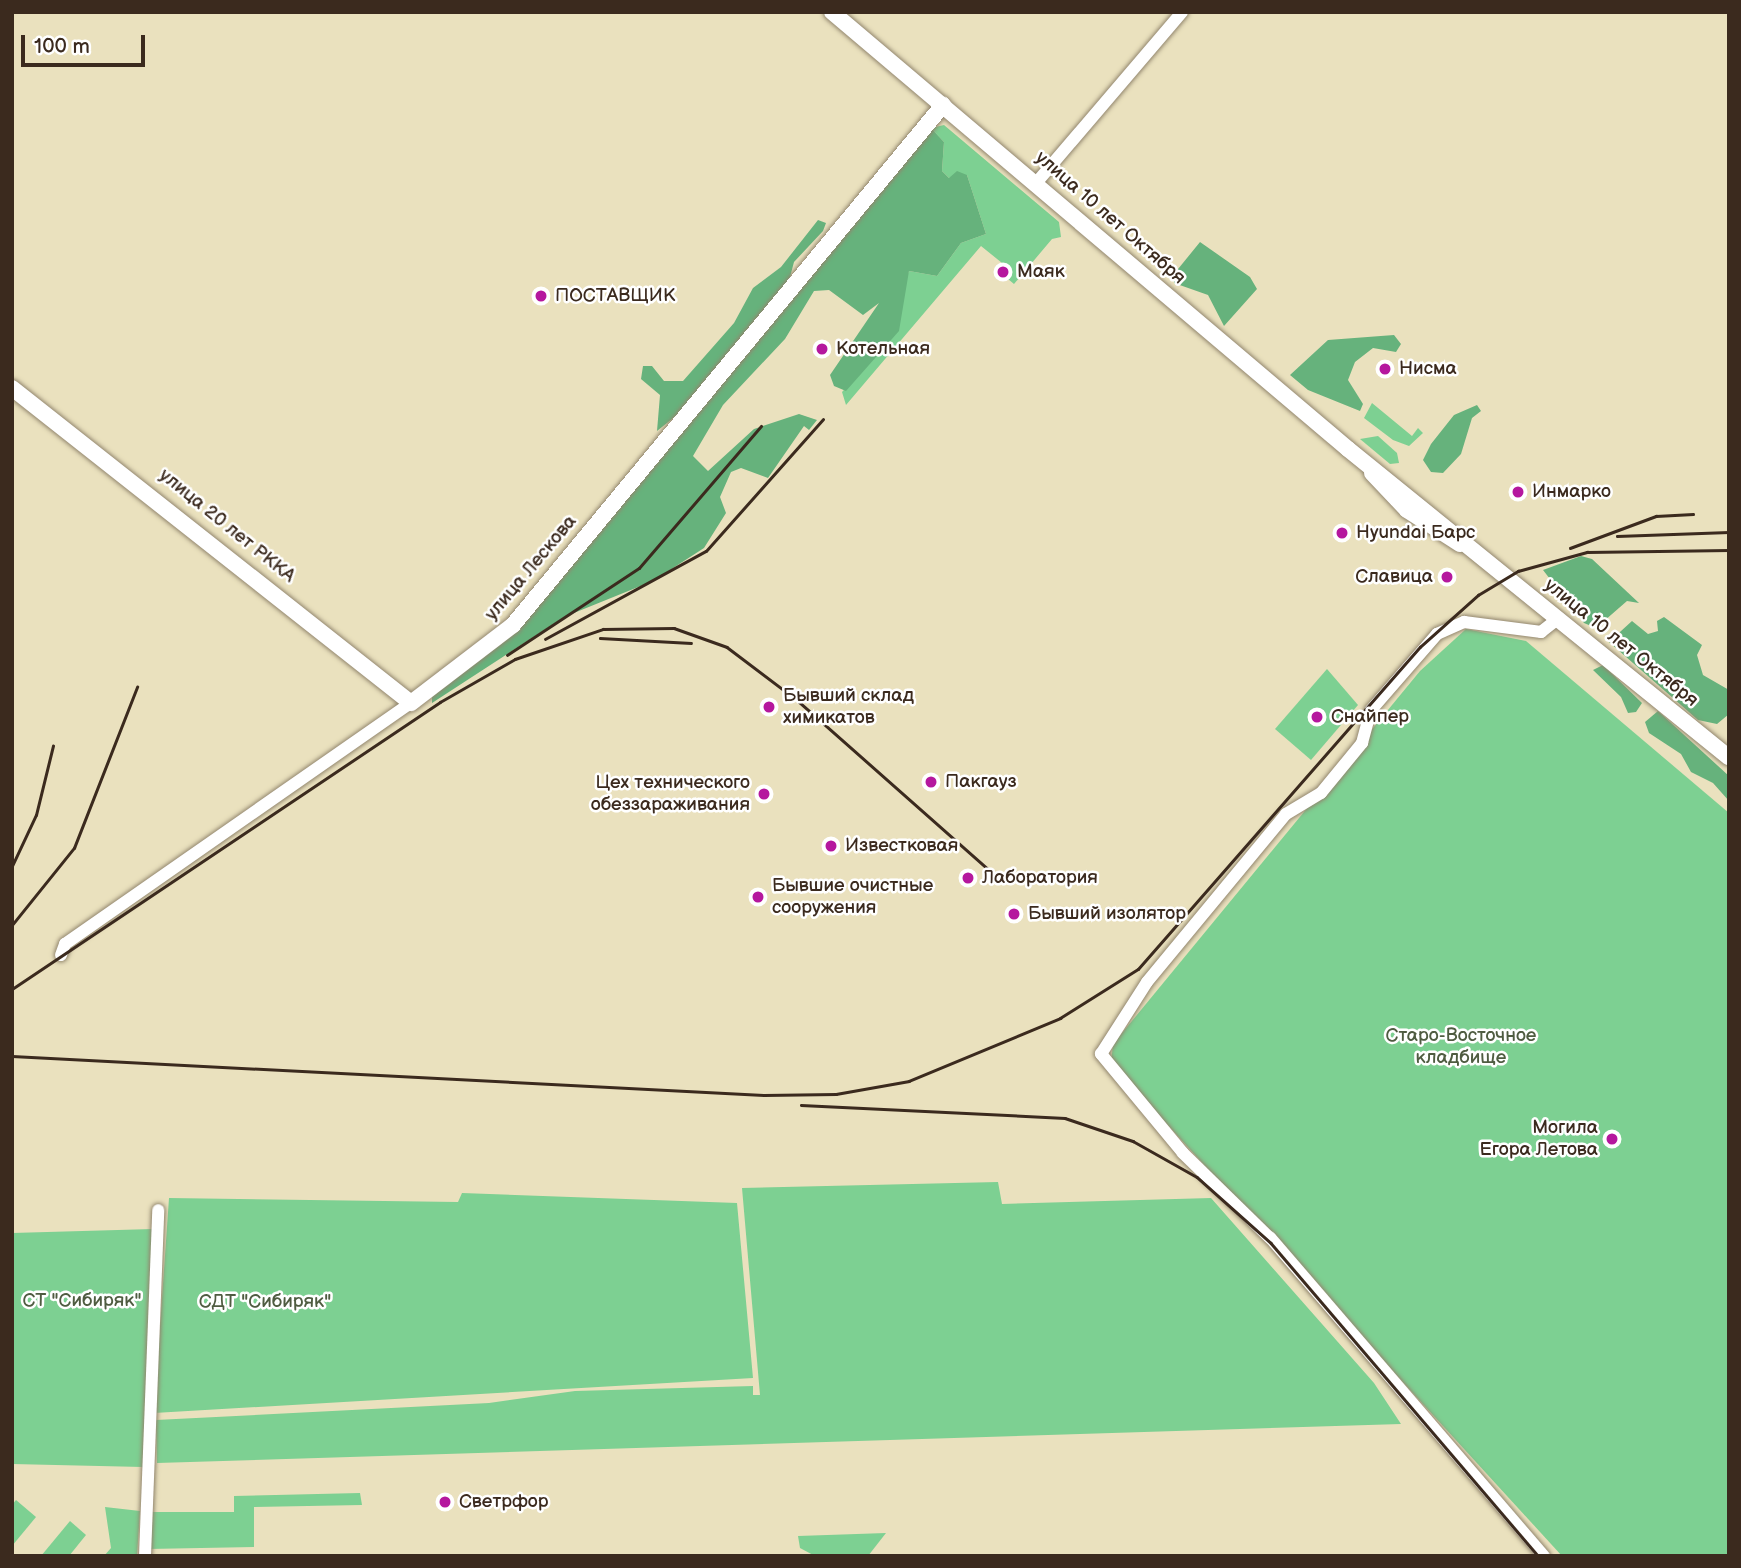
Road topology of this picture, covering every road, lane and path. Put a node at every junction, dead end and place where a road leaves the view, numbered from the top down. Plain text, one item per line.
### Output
1 (832, 12) edge
2 (1182, 12) edge
3 (943, 105) junction
4 (1037, 182) junction
5 (12, 388) edge
6 (1559, 618) junction
7 (411, 704) junction
8 (1729, 757) edge
9 (61, 955) dead end
10 (158, 1210) dead end
11 (145, 1556) edge
12 (1544, 1556) edge

1 - 3 main road, улица 10 лет Октября
2 - 4 street
3 - 4 main road, улица 10 лет Октября
3 - 7 main road, улица Лескова
4 - 6 main road, улица 10 лет Октября
5 - 7 main road, улица 20 лет РККА
6 - 8 main road, улица 10 лет Октября
6 - 12 street
7 - 9 street, улица Лескова
10 - 11 street

